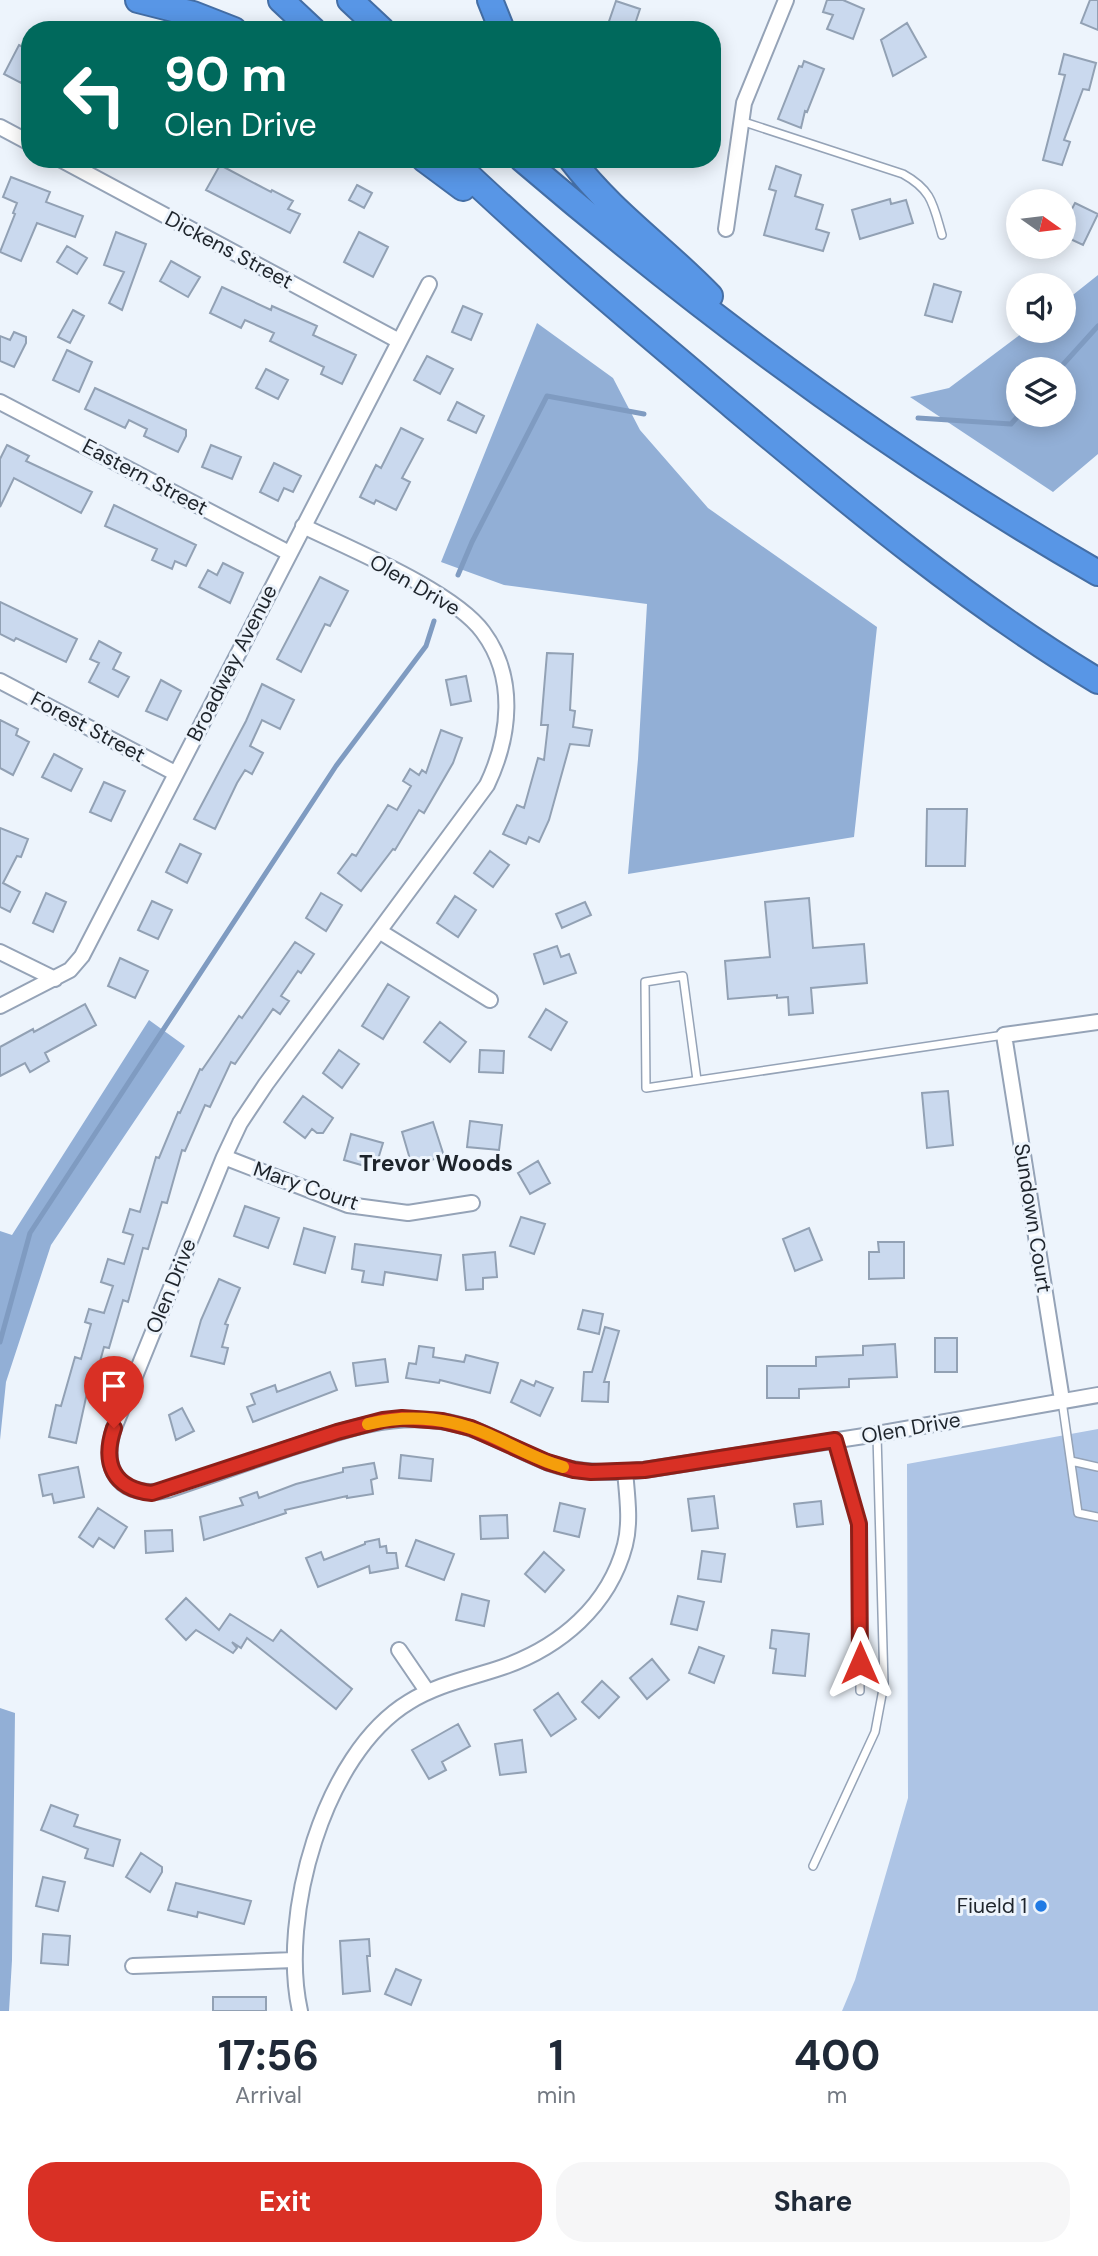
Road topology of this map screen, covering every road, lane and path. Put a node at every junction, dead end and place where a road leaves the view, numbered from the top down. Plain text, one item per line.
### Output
1 (138, 0) edge
2 (281, 0) edge
3 (350, 0) edge
4 (490, 0) edge
5 (786, 0) edge
6 (211, 21) edge
7 (303, 21) edge
8 (372, 21) edge
9 (498, 21) edge
10 (740, 121) junction
11 (0, 127) edge
12 (21, 138) edge
13 (77, 168) edge
14 (436, 168) edge
15 (461, 168) edge
16 (533, 168) edge
17 (578, 168) edge
18 (726, 229) dead end
19 (942, 235) dead end
20 (562, 260) junction
21 (429, 284) dead end
22 (399, 341) junction
23 (763, 353) junction
24 (0, 402) edge
25 (303, 526) junction
26 (289, 553) junction
27 (1098, 573) edge
28 (0, 681) edge
29 (1098, 681) edge
30 (175, 773) junction
31 (379, 931) junction
32 (0, 952) edge
33 (55, 979) junction
34 (490, 1000) dead end
35 (0, 1006) edge
36 (1098, 1022) edge
37 (1004, 1035) junction
38 (696, 1080) junction
39 (224, 1157) junction
40 (472, 1203) dead end
41 (1098, 1395) edge
42 (1062, 1400) junction
43 (877, 1434) junction
44 (835, 1440) junction
45 (1071, 1461) junction
46 (1098, 1467) edge
47 (625, 1471) junction
48 (1098, 1517) edge
49 (399, 1650) dead end
50 (427, 1691) junction
51 (860, 1691) dead end
52 (813, 1866) dead end
53 (294, 1960) junction
54 (133, 1966) dead end
55 (300, 2011) edge

1 - 6 highway
2 - 7 highway
3 - 8 highway
4 - 9 highway
5 - 10 street
10 - 18 street
10 - 19 lane
11 - 12 street
13 - 22 street, Dickens Street
14 - 20 highway
15 - 20 highway
16 - 23 highway
17 - 23 highway
20 - 29 highway
21 - 22 street, Broadway Avenue
22 - 25 street, Broadway Avenue
23 - 27 highway
24 - 26 street, Eastern Street
25 - 26 street, Broadway Avenue
25 - 31 street, Olen Drive
26 - 30 street, Broadway Avenue
28 - 30 street, Forest Street
30 - 33 street, Broadway Avenue
31 - 34 street
31 - 39 street, Olen Drive
32 - 33 street
33 - 35 street, Broadway Avenue
36 - 37 street
37 - 38 lane
37 - 42 street, Sundown Court
38 - 38 lane
39 - 40 street, Mary Court
39 - 47 street, Olen Drive
41 - 42 street, Olen Drive
42 - 43 street, Olen Drive
42 - 45 lane
43 - 44 street, Olen Drive
43 - 52 lane
44 - 47 street, Olen Drive
44 - 51 lane
45 - 46 lane
45 - 48 lane
47 - 50 street
49 - 50 street
50 - 53 street
53 - 54 street
53 - 55 street

